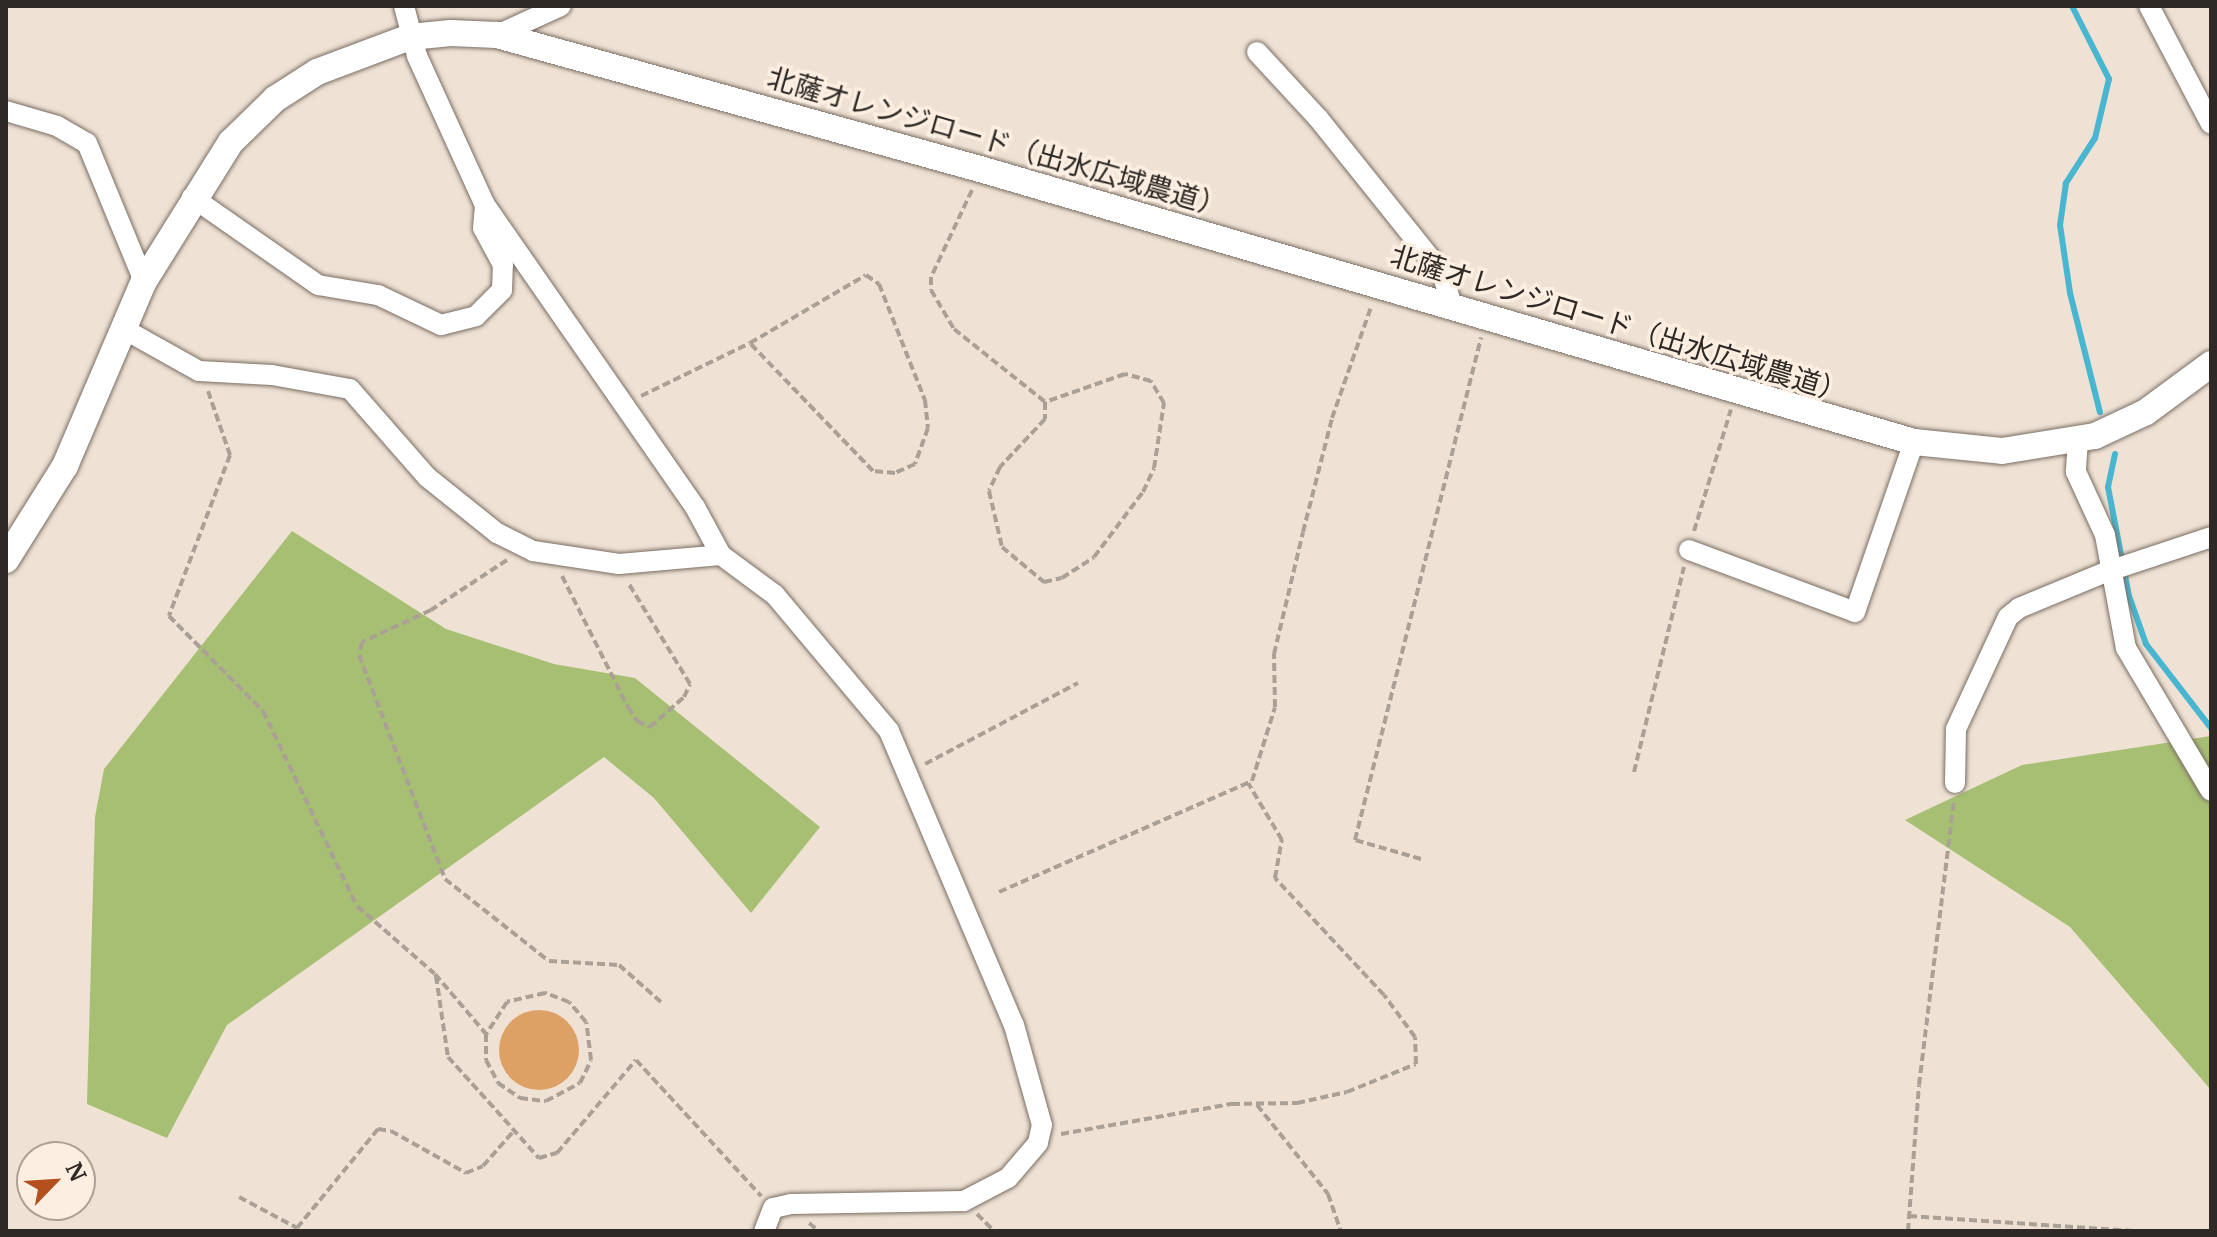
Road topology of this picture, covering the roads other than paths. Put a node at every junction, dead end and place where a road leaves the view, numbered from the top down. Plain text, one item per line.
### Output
1 (404, 6) edge
2 (561, 6) edge
3 (2149, 6) edge
4 (497, 35) junction
5 (410, 37) junction
6 (1257, 52) dead end
7 (6, 111) edge
8 (2211, 124) edge
9 (192, 197) junction
10 (485, 205) junction
11 (144, 281) junction
12 (1453, 308) junction
13 (122, 328) junction
14 (2211, 364) edge
15 (2078, 440) junction
16 (1914, 442) junction
17 (2211, 537) edge
18 (1689, 550) road end
19 (721, 555) junction
20 (6, 560) edge
21 (2122, 567) junction
22 (1955, 783) road end
23 (2211, 791) edge
24 (764, 1231) edge

1 - 5 street
2 - 4 street
3 - 8 street
4 - 5 street, 北薩オレンジロード（出水広域農道）
4 - 12 street, 北薩オレンジロード（出水広域農道）
5 - 9 street, 北薩オレンジロード（出水広域農道）
5 - 10 street
6 - 12 street
7 - 11 street
9 - 10 street
9 - 11 street, 北薩オレンジロード（出水広域農道）
10 - 19 street
11 - 13 street, 北薩オレンジロード（出水広域農道）
12 - 16 street, 北薩オレンジロード（出水広域農道）
13 - 19 street
13 - 20 street, 北薩オレンジロード（出水広域農道）
14 - 15 street, 北薩オレンジロード（出水広域農道）
15 - 16 street, 北薩オレンジロード（出水広域農道）
15 - 21 street
16 - 18 street
17 - 21 street
19 - 24 street
21 - 22 street
21 - 23 street

